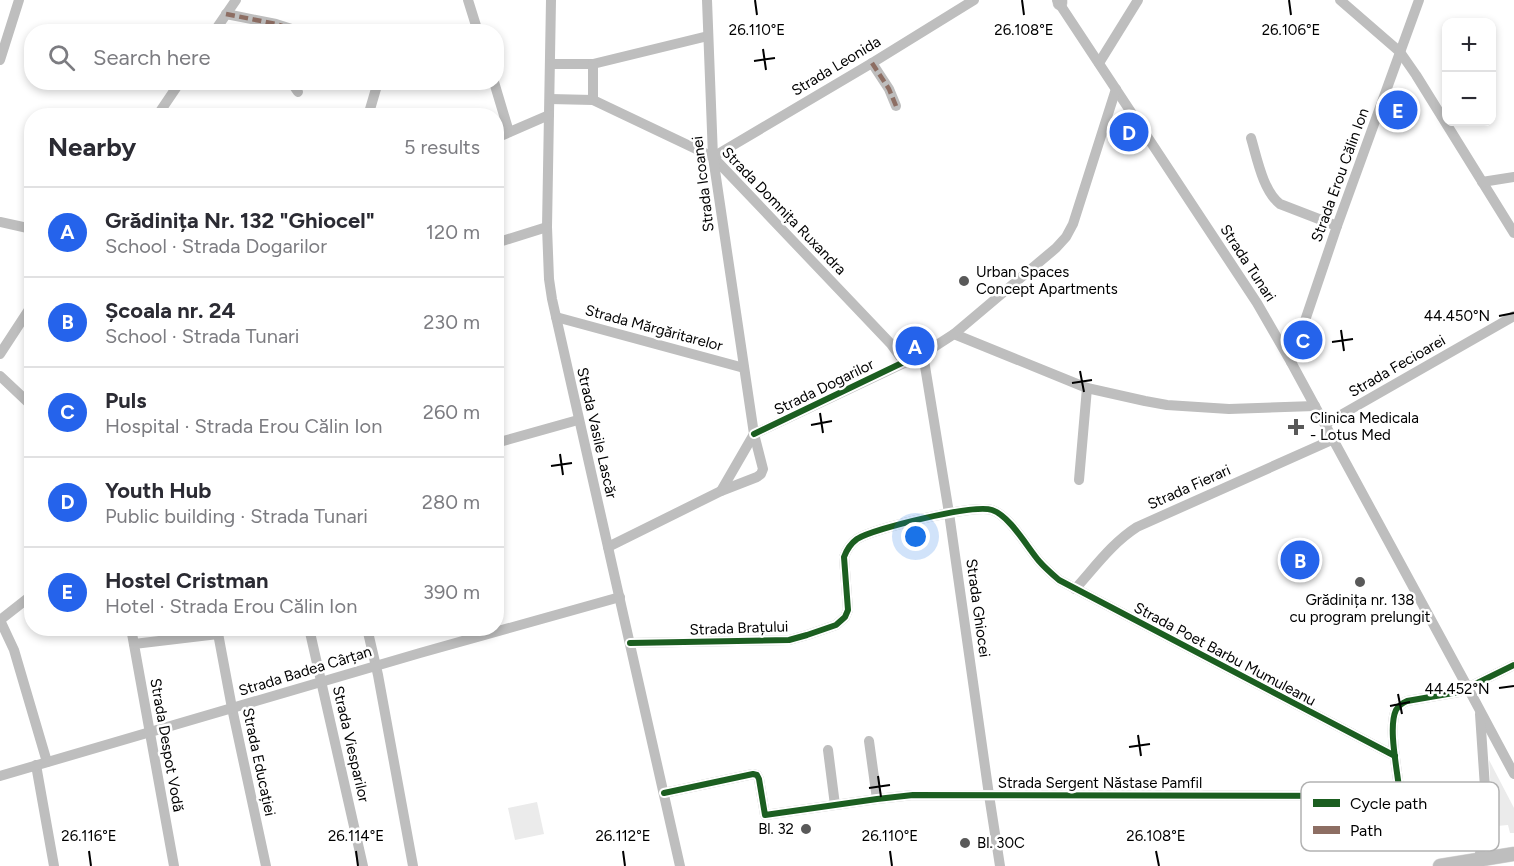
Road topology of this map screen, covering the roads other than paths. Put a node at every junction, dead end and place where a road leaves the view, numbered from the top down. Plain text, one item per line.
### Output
1 (19, 0) edge
2 (236, 0) edge
3 (468, 0) edge
4 (551, 0) edge
5 (707, 0) edge
6 (974, 0) edge
7 (1138, 0) edge
8 (1340, 0) edge
9 (1419, 0) edge
10 (1059, 1) edge
11 (226, 14) junction
12 (220, 24) edge
13 (276, 24) edge
14 (476, 24) edge
15 (708, 36) junction
16 (1400, 52) junction
17 (0, 60) edge
18 (872, 63) junction
19 (1099, 63) junction
20 (550, 64) junction
21 (593, 64) junction
22 (1116, 89) junction
23 (175, 90) edge
24 (376, 90) edge
25 (497, 90) edge
26 (550, 99) junction
27 (593, 100) junction
28 (896, 106) dead end
29 (162, 108) edge
30 (370, 108) edge
31 (502, 108) edge
32 (504, 113) edge
33 (549, 115) junction
34 (510, 132) junction
35 (504, 135) edge
36 (1251, 138) dead end
37 (712, 157) junction
38 (1514, 177) edge
39 (1482, 182) junction
40 (0, 222) edge
41 (1337, 226) junction
42 (24, 227) edge
43 (547, 227) junction
44 (1514, 233) edge
45 (504, 240) edge
46 (1514, 316) edge
47 (24, 317) edge
48 (556, 317) junction
49 (954, 334) junction
50 (0, 354) edge
51 (923, 354) junction
52 (904, 362) junction
53 (1291, 362) junction
54 (744, 368) junction
55 (0, 376) edge
56 (1087, 388) junction
57 (24, 398) edge
58 (1315, 406) junction
59 (578, 420) junction
60 (1325, 424) junction
61 (754, 434) junction
62 (1334, 439) junction
63 (504, 440) edge
64 (1079, 480) dead end
65 (721, 491) junction
66 (949, 513) junction
67 (608, 548) junction
68 (1075, 589) junction
69 (620, 597) junction
70 (24, 601) edge
71 (0, 620) edge
72 (504, 629) edge
73 (132, 636) edge
74 (185, 636) edge
75 (218, 636) edge
76 (311, 636) edge
77 (369, 636) edge
78 (480, 636) edge
79 (134, 644) junction
80 (630, 644) junction
81 (376, 665) junction
82 (1514, 665) edge
83 (322, 682) junction
84 (1468, 688) junction
85 (232, 708) junction
86 (1480, 709) junction
87 (150, 732) junction
88 (869, 741) dead end
89 (828, 750) dead end
90 (1395, 756) junction
91 (47, 762) junction
92 (36, 765) junction
93 (1514, 774) edge
94 (0, 776) edge
95 (1398, 782) edge
96 (1485, 782) edge
97 (664, 793) junction
98 (989, 795) junction
99 (1301, 796) edge
100 (877, 799) junction
101 (835, 805) junction
102 (1514, 854) edge
103 (1479, 863) edge
104 (54, 866) edge
105 (174, 866) edge
106 (266, 866) edge
107 (363, 866) edge
108 (413, 866) edge
109 (680, 866) edge
110 (1000, 866) edge
111 (1440, 866) edge

1 - 17 street
2 - 11 street
3 - 14 street
4 - 20 street, Strada Vasile Lascăr
5 - 15 street, Strada Icoanei
6 - 18 street, Strada Leonida
7 - 19 street
8 - 16 street
9 - 16 street, Strada Erou Călin Ion
10 - 19 street, Strada Tunari
11 - 12 street
11 - 13 street
15 - 21 street
15 - 37 street, Strada Icoanei
16 - 39 street
16 - 41 street, Strada Erou Călin Ion
18 - 28 street
18 - 37 street, Strada Leonida
19 - 22 street, Strada Tunari
20 - 21 street
20 - 26 street, Strada Vasile Lascăr
21 - 27 street
22 - 49 street, Strada Dogarilor
22 - 53 street, Strada Tunari
23 - 29 street
24 - 30 street
25 - 31 street
26 - 27 street, Strada Domnița Ruxandra
26 - 33 street, Strada Vasile Lascăr
27 - 37 street, Strada Domnița Ruxandra
32 - 34 street
33 - 34 street
33 - 43 street, Strada Vasile Lascăr
34 - 35 street
36 - 41 street
37 - 52 street, Strada Domnița Ruxandra
37 - 54 street, Strada Icoanei
38 - 39 street
39 - 44 street
40 - 42 street
41 - 53 street, Strada Erou Călin Ion
43 - 45 street
43 - 48 street, Strada Vasile Lascăr
46 - 60 street, Strada Fecioarei
47 - 50 street
48 - 54 street, Strada Mărgăritarelor
48 - 59 street, Strada Vasile Lascăr
49 - 51 street, Strada Dogarilor
49 - 56 street
51 - 52 street, Strada Dogarilor
51 - 66 street, Strada Ghiocei
52 - 61 street, Strada Dogarilor
53 - 58 street, Strada Tunari
54 - 61 street, Strada Icoanei
55 - 57 street
56 - 58 street
56 - 64 street
58 - 60 street, Strada Tunari
59 - 63 street
59 - 67 street, Strada Vasile Lascăr
60 - 62 street, Strada Tunari
61 - 65 street
61 - 65 street, Strada Icoanei
62 - 68 street, Strada Fierari
62 - 84 street, Strada Tunari
65 - 67 street, Strada Icoanei
66 - 68 street, Strada Poet Barbu Mumuleanu
66 - 80 street, Strada Brațului
66 - 98 street, Strada Ghiocei
67 - 69 street, Strada Vasile Lascăr
68 - 90 street, Strada Poet Barbu Mumuleanu
69 - 72 street, Strada Badea Cârțan
69 - 80 street, Strada Vasile Lascăr
70 - 71 street
71 - 91 street
73 - 79 street, Strada Despot Vodă
74 - 79 street
75 - 85 street, Strada Educației
76 - 83 street, Strada Viesparilor
77 - 81 street
78 - 81 street, Strada Badea Cârțan
79 - 87 street, Strada Despot Vodă
80 - 97 street, Strada Vasile Lascăr
81 - 83 street, Strada Badea Cârțan
81 - 108 street
82 - 84 street
83 - 85 street, Strada Badea Cârțan
83 - 107 street, Strada Viesparilor
84 - 86 street, Strada Tunari
84 - 90 street
85 - 87 street, Strada Badea Cârțan
85 - 106 street, Strada Educației
86 - 93 street, Strada Tunari
86 - 96 street, Strada Tunari
87 - 91 street, Strada Badea Cârțan
87 - 105 street, Strada Despot Vodă
88 - 100 street
89 - 101 street
90 - 95 street, Strada Sergent Năstase Pamfil
91 - 92 street, Strada Badea Cârțan
92 - 94 street, Strada Badea Cârțan
92 - 104 street
97 - 101 street, Strada Sergent Năstase Pamfil
97 - 109 street, Strada Vasile Lascăr
98 - 99 street, Strada Sergent Năstase Pamfil
98 - 100 street, Strada Sergent Năstase Pamfil
98 - 110 street, Strada Ghiocei
100 - 101 street, Strada Sergent Năstase Pamfil
102 - 103 main road
103 - 111 main road

